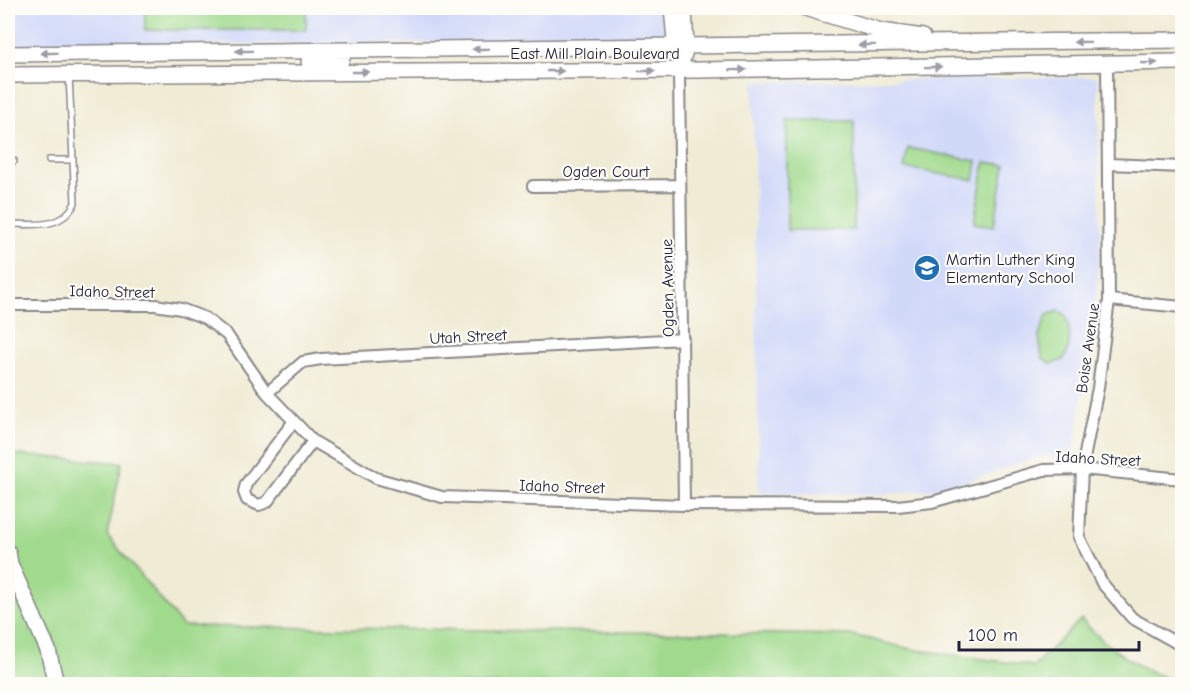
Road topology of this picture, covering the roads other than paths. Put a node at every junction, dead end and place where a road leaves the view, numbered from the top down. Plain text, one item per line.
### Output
1 (672, 8) edge
2 (684, 8) edge
3 (805, 8) edge
4 (1182, 40) edge
5 (967, 44) junction
6 (681, 47) junction
7 (345, 50) junction
8 (215, 52) junction
9 (8, 54) edge
10 (1182, 62) edge
11 (1107, 63) junction
12 (680, 71) junction
13 (239, 73) junction
14 (69, 74) junction
15 (93, 74) junction
16 (8, 75) edge
17 (48, 160) dead end
18 (73, 160) junction
19 (1109, 164) junction
20 (1182, 167) edge
21 (680, 185) junction
22 (533, 186) dead end
23 (8, 224) edge
24 (1109, 300) junction
25 (8, 305) edge
26 (1182, 307) edge
27 (683, 339) junction
28 (267, 393) junction
29 (294, 421) junction
30 (313, 441) junction
31 (1082, 469) junction
32 (1182, 479) edge
33 (684, 505) junction
34 (8, 552) edge
35 (1182, 646) edge
36 (56, 684) edge

1 - 6 main road
2 - 6 main road
3 - 5 main road
4 -> 5 main road, East Mill Plain Boulevard
5 -> 6 main road, East Mill Plain Boulevard
6 -> 7 main road, East Mill Plain Boulevard
6 - 12 main road
7 -> 8 main road, East Mill Plain Boulevard
7 - 13 main road
8 -> 9 main road, East Mill Plain Boulevard
8 - 15 main road
11 -> 10 main road, East Mill Plain Boulevard
12 -> 11 main road, East Mill Plain Boulevard
11 - 19 street, Boise Avenue
13 -> 12 main road, East Mill Plain Boulevard
12 - 21 street, Ogden Avenue
13 - 15 main road, East Mill Plain Boulevard
14 - 15 main road, East Mill Plain Boulevard
14 - 16 main road, East Mill Plain Boulevard
14 - 18 lane
17 - 18 lane
18 - 23 lane
19 - 20 street
19 - 24 street, Boise Avenue
21 - 22 street, Ogden Court
21 - 27 street, Ogden Avenue
24 - 26 street
24 - 31 street, Boise Avenue
25 - 28 street, Idaho Street
27 - 28 street, Utah Street
27 - 33 street, Ogden Avenue
28 - 29 street, Idaho Street
29 - 30 street, Idaho Street
29 - 30 street
30 - 33 street, Idaho Street
31 - 32 street, Idaho Street
31 - 33 street, Idaho Street
31 - 35 street, Boise Avenue
34 - 36 main road

